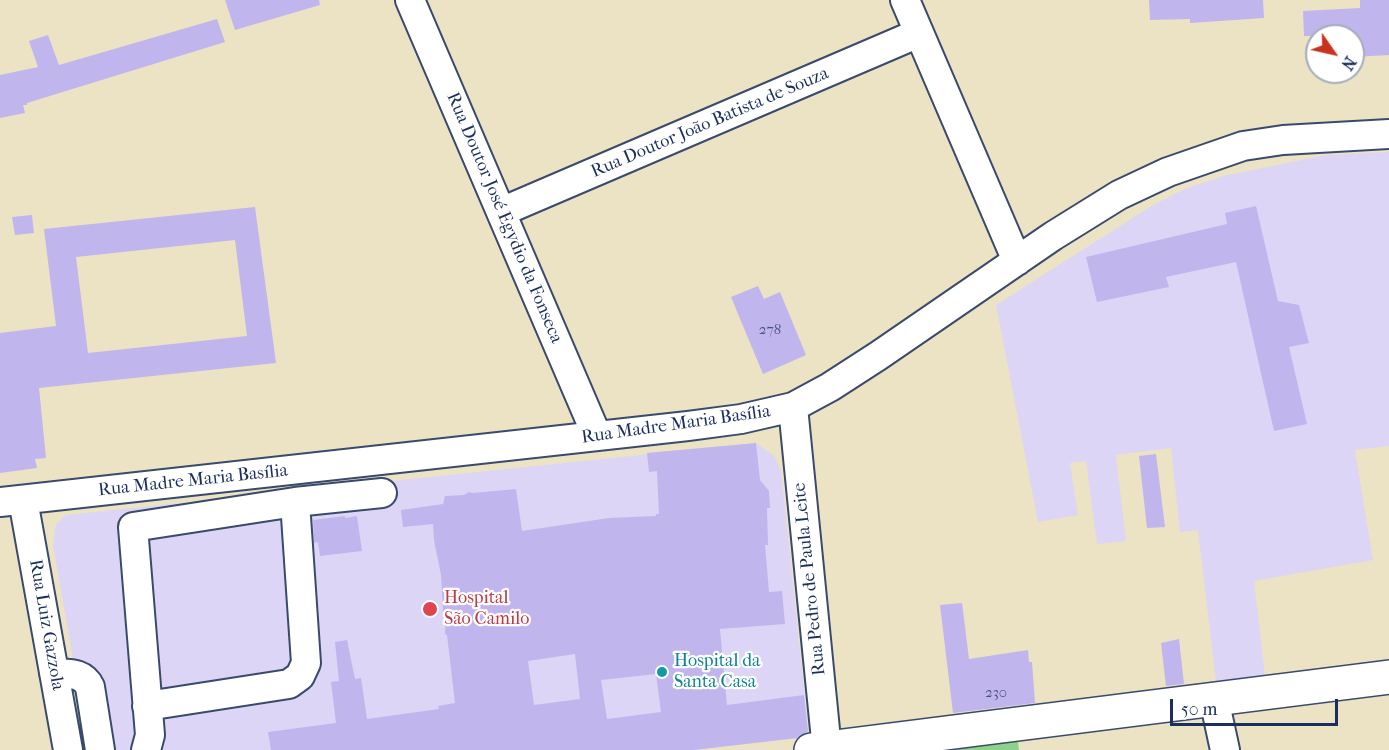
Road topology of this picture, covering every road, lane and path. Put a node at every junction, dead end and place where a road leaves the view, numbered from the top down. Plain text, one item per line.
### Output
1 (410, 0) edge
2 (905, 0) edge
3 (919, 33) junction
4 (1389, 134) edge
5 (501, 212) junction
6 (1017, 261) junction
7 (793, 407) junction
8 (597, 436) junction
9 (382, 493) dead end
10 (11, 501) edge
11 (295, 502) junction
12 (54, 673) junction
13 (1389, 677) edge
14 (1214, 699) junction
15 (147, 706) junction
16 (822, 749) edge
17 (68, 750) edge
18 (100, 750) edge
19 (146, 750) edge
20 (1225, 750) edge

1 - 5 street, Rua Doutor José Egydio da Fonseca
2 - 3 street
3 - 5 street, Rua Doutor João Batista de Souza
3 - 6 street
4 - 6 street, Rua Madre Maria Basília
5 - 8 street, Rua Doutor José Egydio da Fonseca
6 - 7 street, Rua Madre Maria Basília
7 - 8 street, Rua Madre Maria Basília
7 - 16 street, Rua Pedro de Paula Leite
8 - 10 street, Rua Madre Maria Basília
9 - 11 street
10 - 12 street, Rua Luiz Gazzola
11 - 15 street
11 - 15 street
12 - 17 street, Rua Luiz Gazzola
12 - 18 street
13 - 14 main road
14 - 16 main road
14 - 20 street
15 - 19 street

